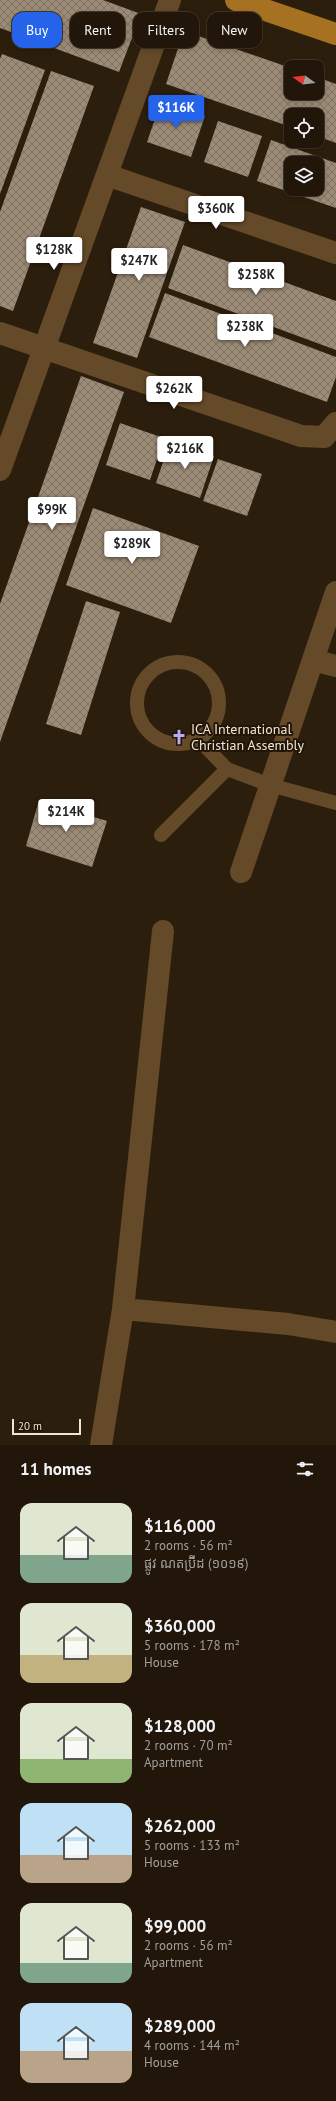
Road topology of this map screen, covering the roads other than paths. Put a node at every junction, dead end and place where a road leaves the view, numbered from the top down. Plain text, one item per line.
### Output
1 (170, 0) edge
2 (236, 0) edge
3 (336, 34) edge
4 (107, 175) junction
5 (336, 253) edge
6 (0, 333) edge
7 (44, 348) junction
8 (336, 423) edge
9 (0, 470) edge
10 (336, 592) edge
11 (313, 660) junction
12 (336, 666) edge
13 (198, 738) junction
14 (227, 769) junction
15 (270, 785) junction
16 (336, 803) edge
17 (161, 836) dead end
18 (241, 872) dead end
19 (162, 931) dead end
20 (123, 1309) junction
21 (336, 1332) edge
22 (101, 1445) edge

1 - 4 street
2 - 3 main road
4 - 5 street
4 - 7 street
6 - 7 street
7 - 8 street
7 - 9 street
10 - 11 street
11 - 12 street
11 - 15 street
13 - 13 lane
13 - 14 lane
14 - 15 lane
14 - 17 lane
15 - 16 lane
15 - 18 street
19 - 20 street
20 - 21 street
20 - 22 street

